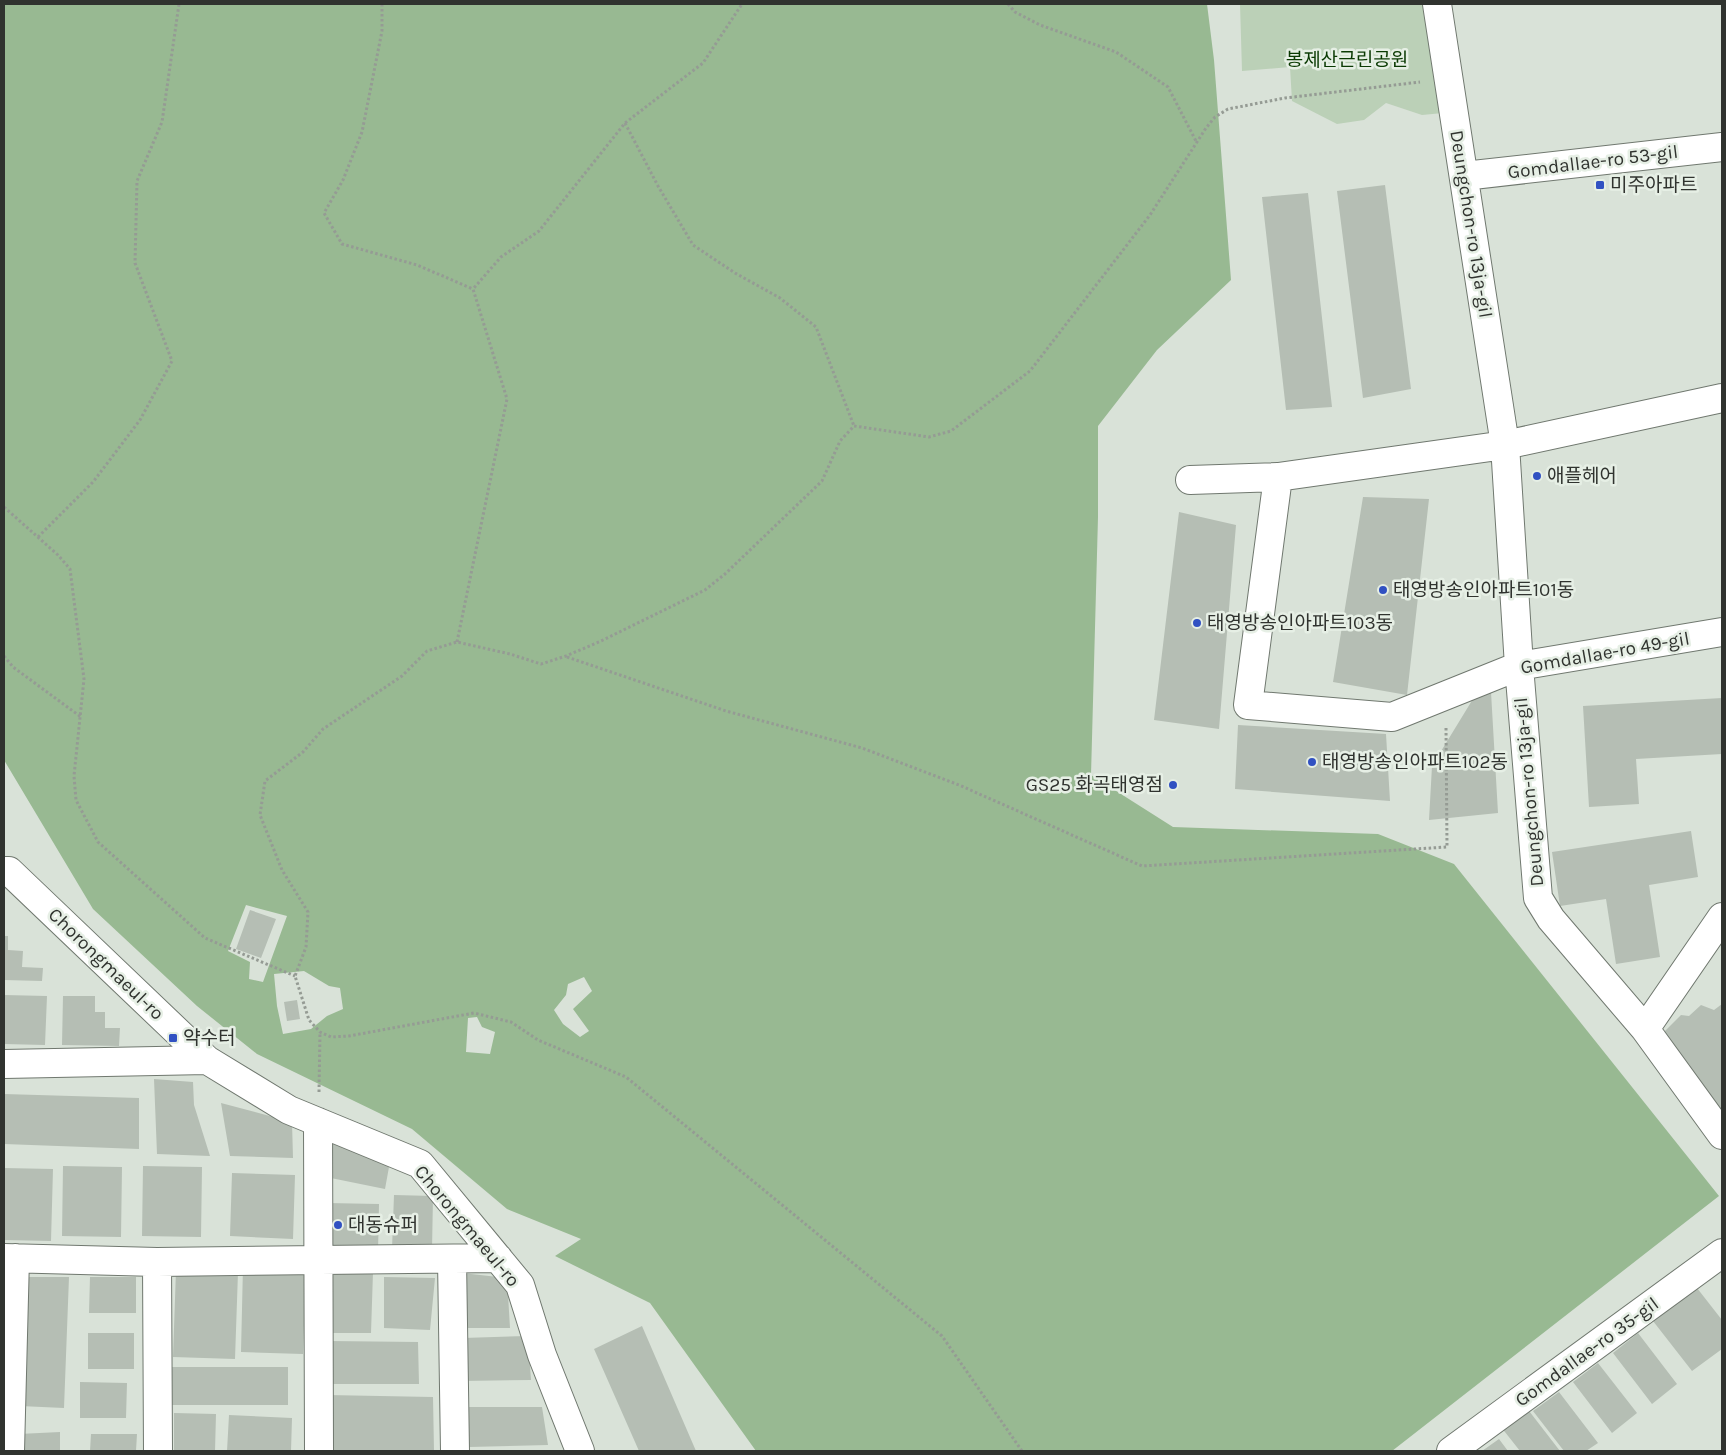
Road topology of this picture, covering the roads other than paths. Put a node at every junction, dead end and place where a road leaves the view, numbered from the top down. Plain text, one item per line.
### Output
1 (1436, 4) edge
2 (1722, 147) edge
3 (1464, 176) junction
4 (1722, 398) edge
5 (1505, 445) junction
6 (1278, 477) junction
7 (1190, 480) dead end
8 (1722, 632) edge
9 (1519, 666) junction
10 (4, 871) edge
11 (1722, 917) edge
12 (1646, 1029) junction
13 (206, 1060) junction
14 (4, 1064) edge
15 (318, 1122) junction
16 (1722, 1136) edge
17 (1722, 1253) edge
18 (10, 1258) edge
19 (498, 1258) junction
20 (320, 1259) junction
21 (452, 1260) junction
22 (157, 1262) junction
23 (10, 1451) edge
24 (158, 1451) edge
25 (319, 1451) edge
26 (455, 1451) edge
27 (580, 1451) edge
28 (1451, 1451) edge

1 - 3 street, Deungchon-ro 13ja-gil
2 - 3 street, Gomdallae-ro 53-gil
3 - 5 street, Deungchon-ro 13ja-gil
4 - 5 street
5 - 6 street
5 - 9 street, Deungchon-ro 13ja-gil
6 - 7 street
6 - 9 street, Gomdallae-ro 49-gil
8 - 9 street, Gomdallae-ro 49-gil
9 - 12 street, Deungchon-ro 13ja-gil
10 - 13 street, Chorongmaeul-ro
11 - 12 street
12 - 16 street, Deungchon-ro 13ja-gil
13 - 14 street
13 - 15 street, Chorongmaeul-ro
15 - 19 street, Chorongmaeul-ro
15 - 20 street
17 - 28 street, Gomdallae-ro 35-gil
18 - 22 street
18 - 23 street
19 - 21 street
19 - 27 street, Chorongmaeul-ro
20 - 21 street
20 - 22 street
20 - 25 street
21 - 26 street
22 - 24 street

